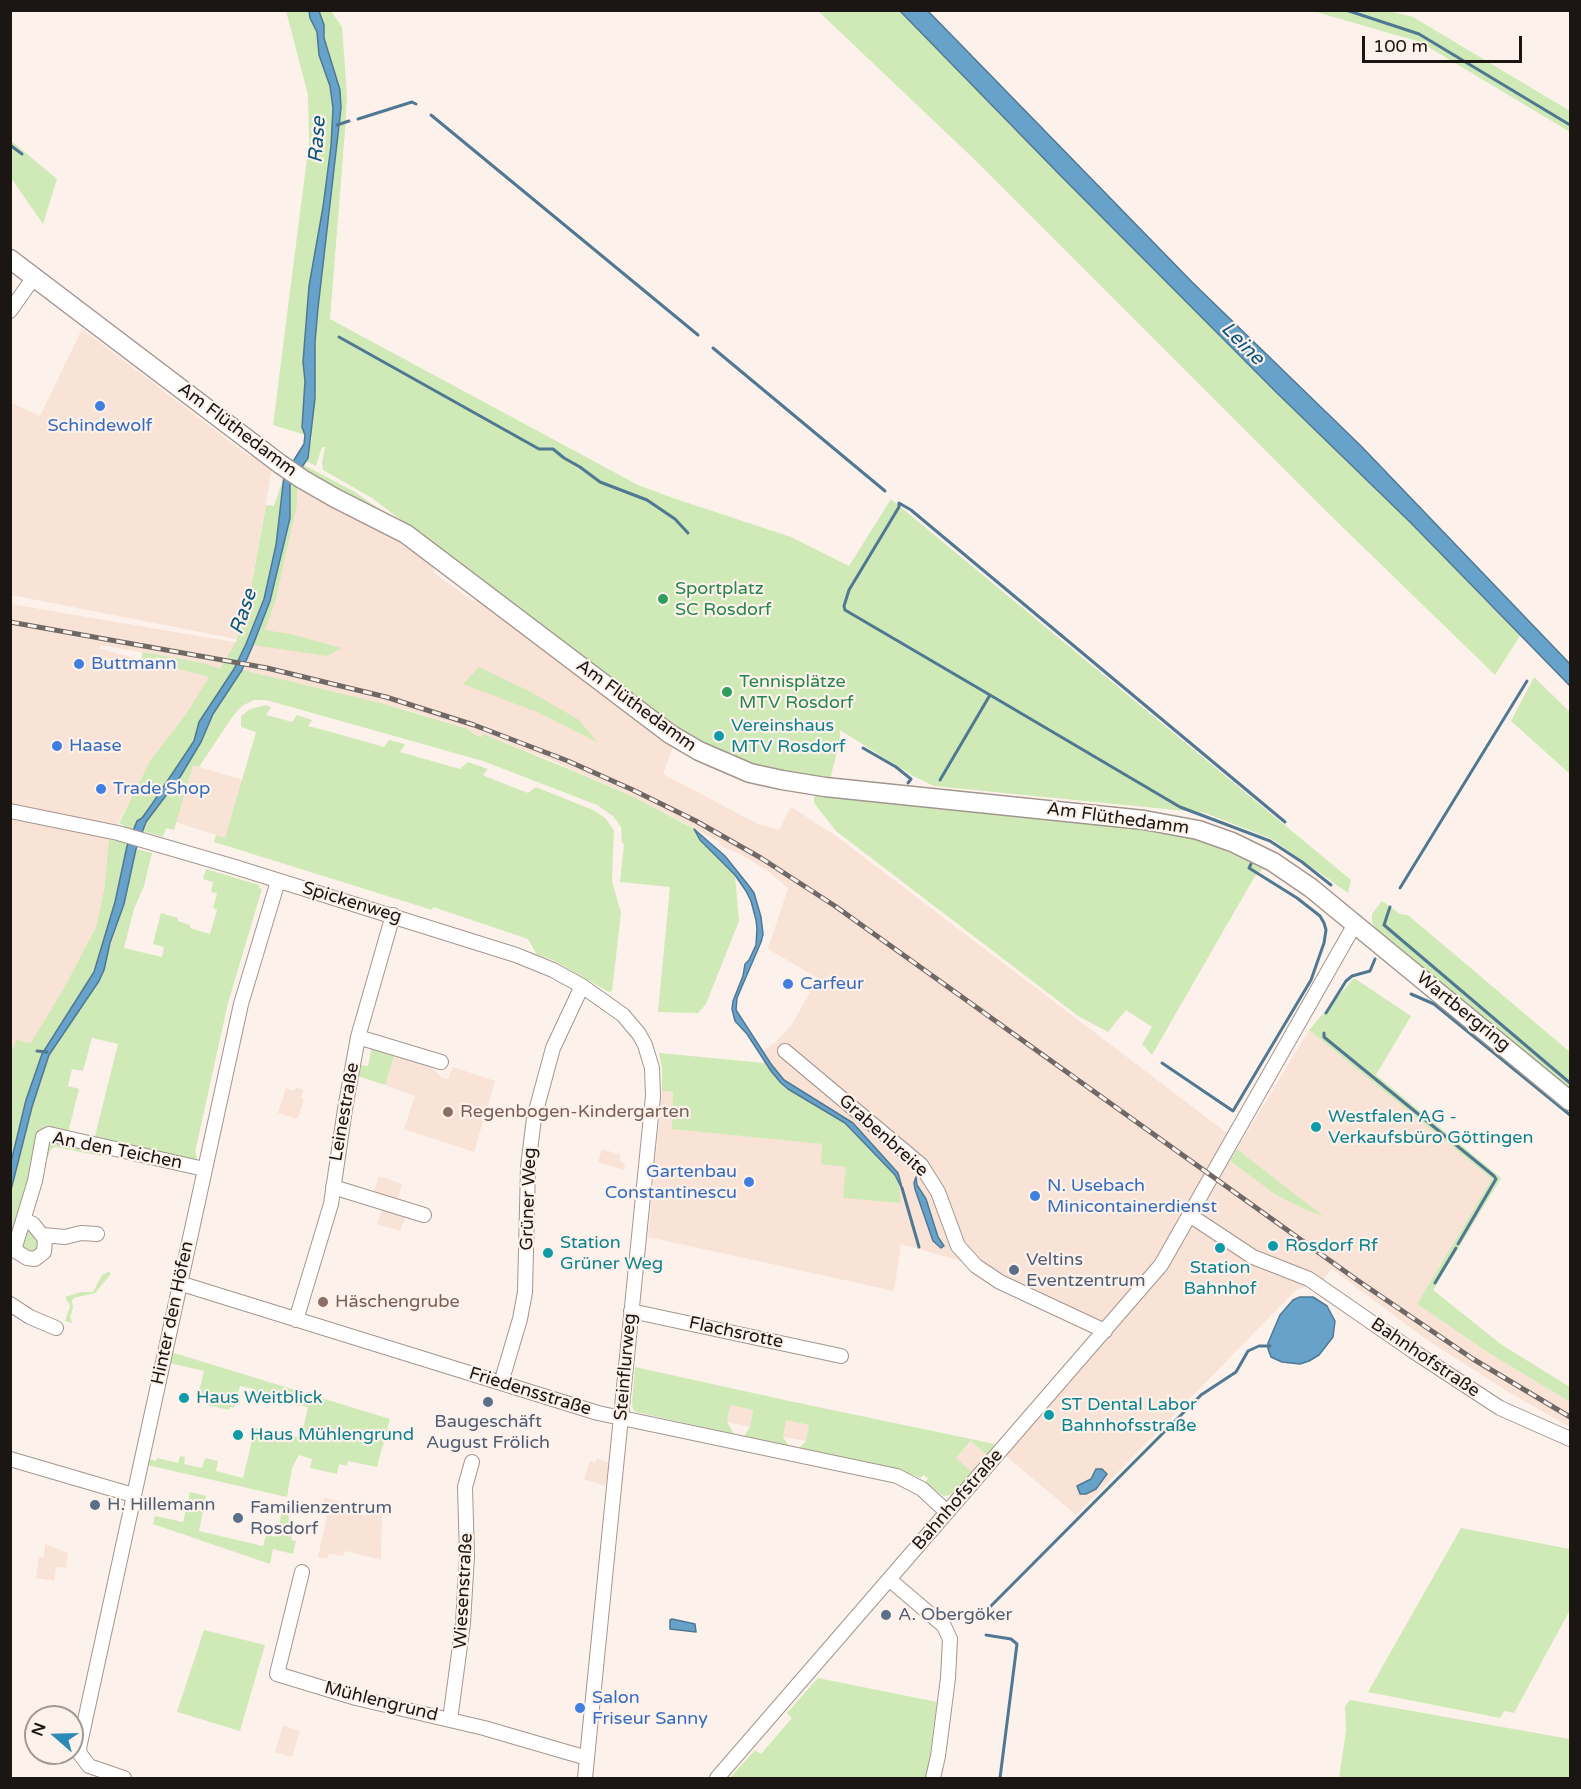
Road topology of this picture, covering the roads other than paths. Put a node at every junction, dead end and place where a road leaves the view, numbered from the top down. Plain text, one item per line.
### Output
1 (10, 259) edge
2 (34, 277) junction
3 (10, 311) edge
4 (10, 811) edge
5 (278, 881) junction
6 (393, 915) junction
7 (1355, 924) junction
8 (582, 986) junction
9 (358, 1037) junction
10 (785, 1051) dead end
11 (441, 1062) dead end
12 (1570, 1101) edge
13 (204, 1169) junction
14 (333, 1187) junction
15 (424, 1215) dead end
16 (1191, 1216) junction
17 (24, 1220) junction
18 (97, 1234) dead end
19 (44, 1235) junction
20 (12, 1254) edge
21 (179, 1283) junction
22 (10, 1304) edge
23 (631, 1311) junction
24 (296, 1320) junction
25 (57, 1328) dead end
26 (1105, 1331) junction
27 (841, 1356) dead end
28 (501, 1383) junction
29 (621, 1417) junction
30 (1570, 1439) edge
31 (10, 1459) edge
32 (472, 1462) dead end
33 (133, 1495) junction
34 (947, 1512) junction
35 (302, 1572) dead end
36 (890, 1580) junction
37 (450, 1720) junction
38 (587, 1758) junction
39 (124, 1779) edge
40 (585, 1779) edge
41 (717, 1779) edge
42 (933, 1779) edge

1 - 2 main road, Am Flüthedamm
2 - 3 street
2 - 7 main road, Am Flüthedamm
4 - 5 street, Spickenweg
5 - 6 street, Spickenweg
5 - 13 street, Hinter den Höfen
6 - 8 street, Spickenweg
6 - 9 street, Leinestraße
7 - 12 main road, Wartbergring
7 - 16 street, Bahnhofstraße
8 - 23 street, Steinflurweg
8 - 28 street, Grüner Weg
9 - 11 street, Leinestraße
9 - 14 street, Leinestraße
10 - 26 street, Grabenbreite
13 - 17 street, An den Teichen
13 - 21 street, Hinter den Höfen
14 - 15 street, Leinestraße
14 - 24 street, Leinestraße
16 - 26 street, Bahnhofstraße
16 - 30 street, Bahnhofstraße
17 - 19 street
17 - 20 street, An den Teichen
18 - 19 street
19 - 20 street, An den Teichen
21 - 24 street, Friedensstraße
21 - 33 street, Hinter den Höfen
22 - 25 street
23 - 27 street, Flachsrotte
23 - 29 street, Steinflurweg
24 - 28 street, Friedensstraße
26 - 34 street, Bahnhofstraße
28 - 29 street, Friedensstraße
29 - 34 street, Friedensstraße
29 - 38 street, Steinflurweg
31 - 33 street
32 - 37 street, Wiesenstraße
33 - 39 street, Hinter den Höfen
34 - 36 street, Bahnhofstraße
35 - 37 street, Mühlengrund
36 - 41 street, Bahnhofstraße
36 - 42 street
37 - 38 street, Mühlengrund
38 - 40 street, Steinflurweg

